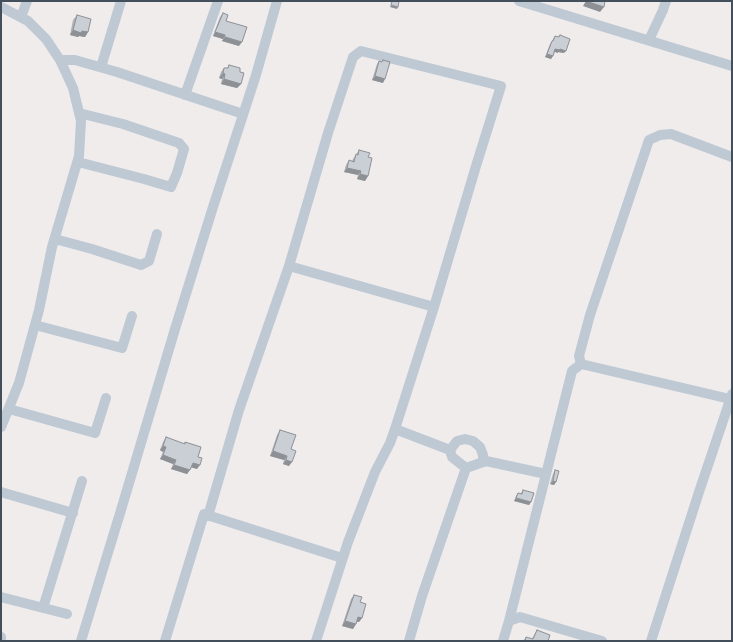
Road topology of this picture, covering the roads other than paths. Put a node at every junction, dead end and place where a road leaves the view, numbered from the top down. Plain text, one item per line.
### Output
1 (27, 1) edge
2 (122, 1) edge
3 (218, 1) edge
4 (277, 1) edge
5 (519, 1) edge
6 (666, 1) edge
7 (552, 6) edge
8 (1, 7) edge
9 (21, 17) junction
10 (650, 40) junction
11 (60, 60) junction
12 (732, 66) edge
13 (101, 67) junction
14 (185, 95) junction
15 (79, 113) junction
16 (243, 114) junction
17 (732, 157) edge
18 (78, 162) junction
19 (157, 234) dead end
20 (55, 239) junction
21 (289, 266) junction
22 (434, 307) junction
23 (132, 316) dead end
24 (35, 325) junction
25 (581, 364) junction
26 (731, 396) edge
27 (106, 398) dead end
28 (9, 409) junction
29 (1, 428) edge
30 (395, 429) junction
31 (450, 450) junction
32 (483, 462) junction
33 (466, 468) junction
34 (546, 474) junction
35 (82, 481) dead end
36 (1, 492) edge
37 (72, 513) junction
38 (208, 516) junction
39 (342, 558) junction
40 (1, 597) edge
41 (43, 608) junction
42 (67, 614) dead end
43 (509, 621) junction
44 (1, 637) edge
45 (1, 641) edge
46 (81, 641) edge
47 (165, 641) edge
48 (316, 641) edge
49 (409, 641) edge
50 (503, 641) edge
51 (602, 641) edge
52 (651, 641) edge

1 - 9 street
2 - 13 street
3 - 14 street
4 - 16 street
5 - 7 street
6 - 10 street
7 - 10 street
8 - 9 street
9 - 11 street
10 - 12 street
11 - 13 street
11 - 15 street
13 - 14 street
14 - 16 street
15 - 18 street
15 - 18 street
16 - 46 street
17 - 25 street
18 - 20 street
19 - 20 street
20 - 24 street
21 - 22 street
21 - 22 street
21 - 38 street
22 - 30 street
23 - 24 street
24 - 28 street
25 - 26 street
25 - 34 street
26 - 52 street
27 - 28 street
28 - 29 street
30 - 31 street
30 - 39 street
31 - 32 street
31 - 33 street
32 - 33 street
32 - 34 street
33 - 49 street
34 - 43 street
35 - 37 street
36 - 37 street
37 - 41 street
38 - 39 street
38 - 47 street
39 - 48 street
40 - 41 street
41 - 42 street
43 - 50 street
43 - 51 street
44 - 45 street

